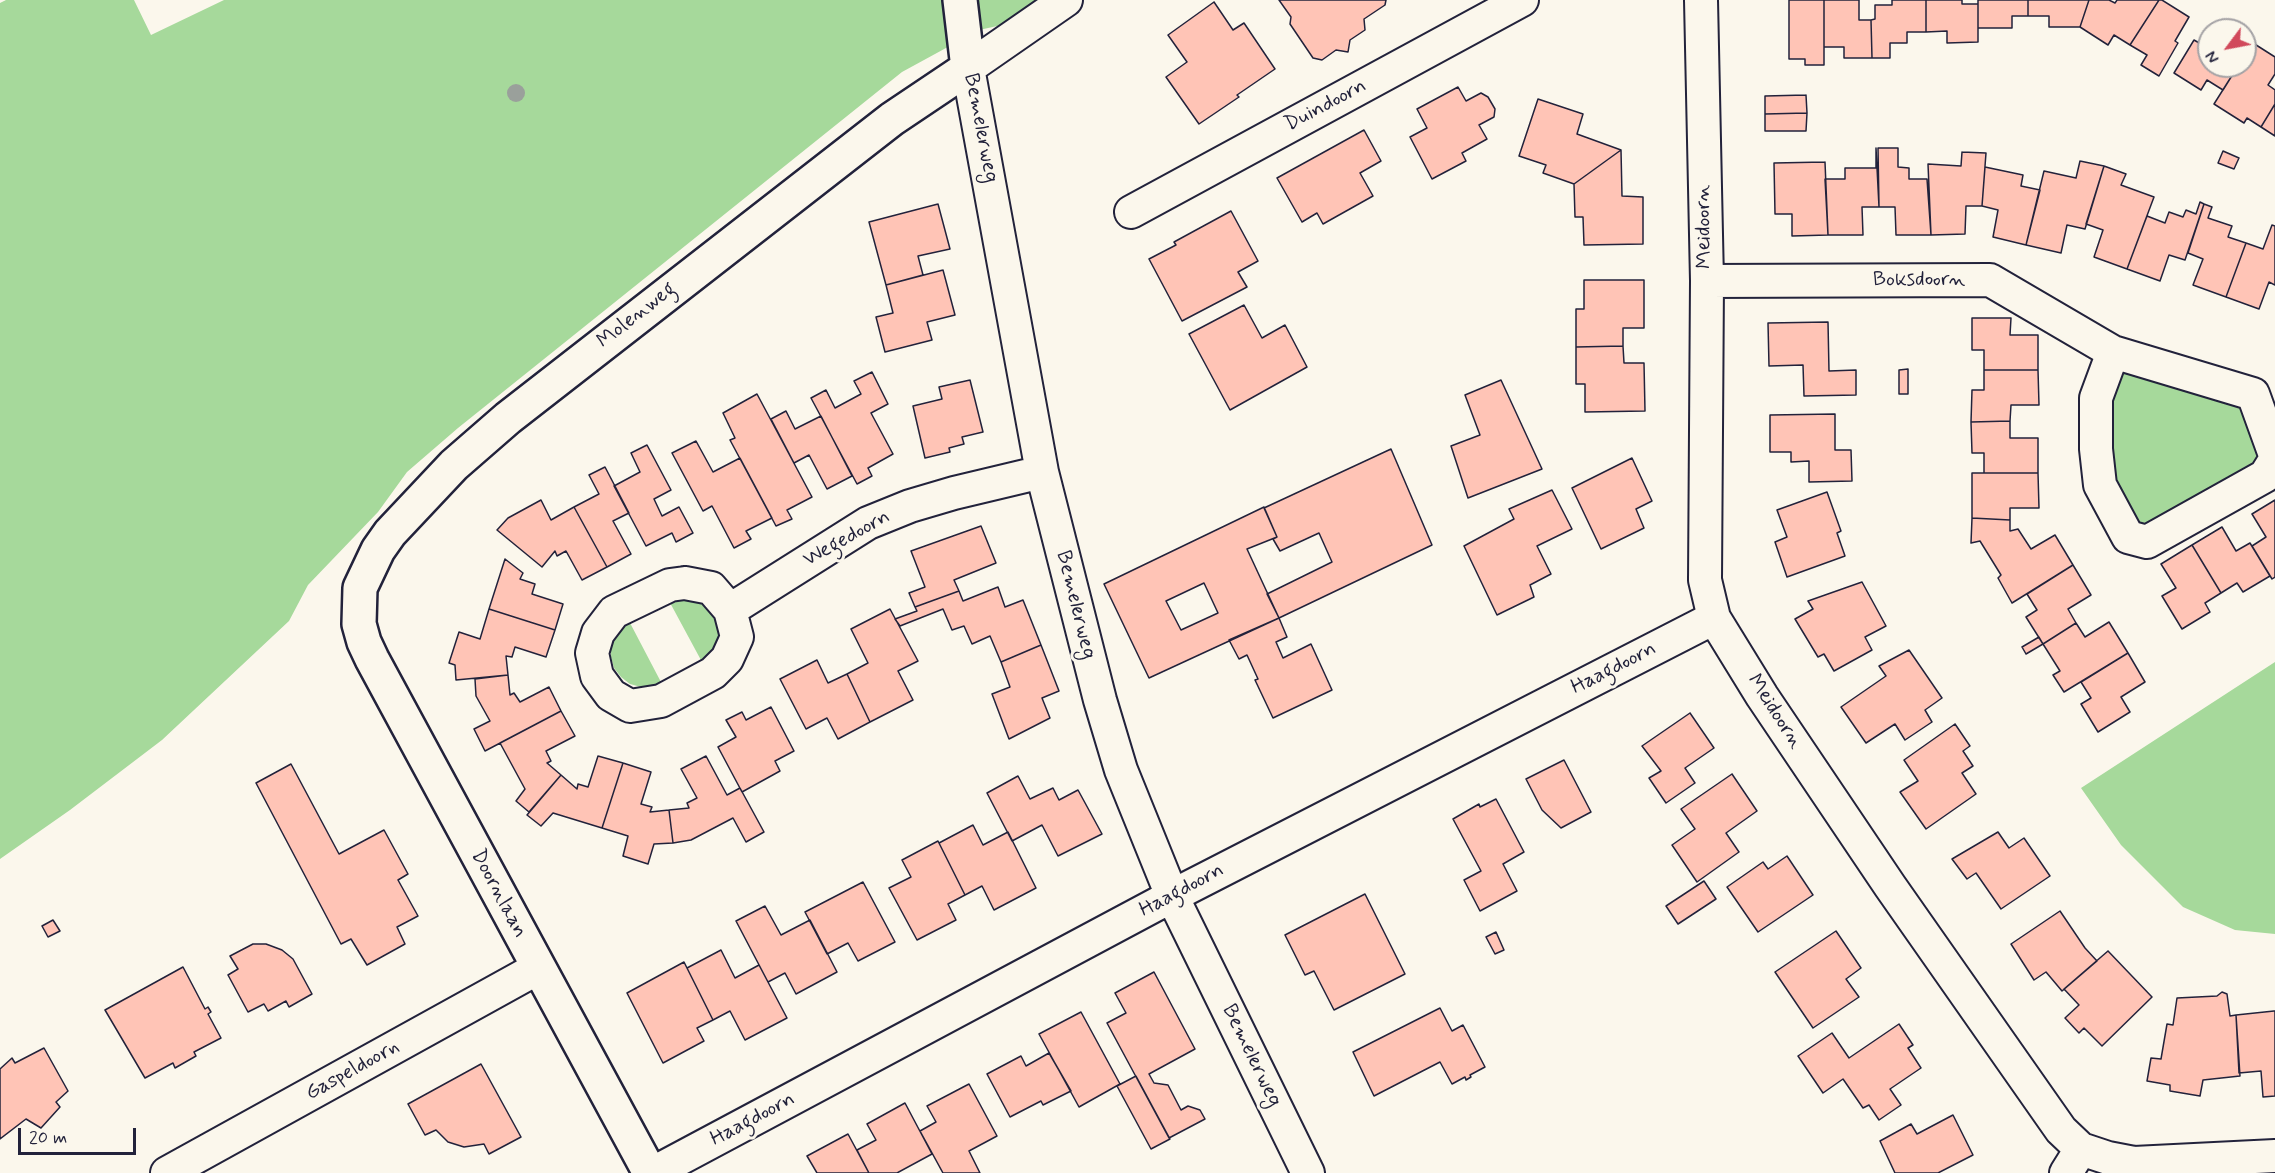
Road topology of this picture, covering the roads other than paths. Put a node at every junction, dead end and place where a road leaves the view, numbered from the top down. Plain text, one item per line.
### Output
1 (960, 0) edge
2 (1066, 0) edge
3 (1522, 0) edge
4 (1701, 0) edge
5 (968, 68) junction
6 (1131, 212) dead end
7 (1707, 281) junction
8 (2113, 352) junction
9 (2275, 455) edge
10 (2275, 460) edge
11 (1042, 472) junction
12 (358, 610) joint
13 (730, 610) junction
14 (1714, 618) junction
15 (1172, 896) junction
16 (538, 968) junction
17 (2275, 1156) edge
18 (2074, 1161) edge
19 (167, 1173) edge
20 (652, 1173) edge
21 (1308, 1173) edge

1 - 5 street, Bemelerweg
2 - 5 street
3 - 6 street, Duindoorn
4 - 7 street, Meidoorn
5 - 11 street, Bemelerweg
5 - 12 street, Molenweg
7 - 8 street, Boksdoorn
7 - 14 street, Meidoorn
8 - 9 street, Boksdoorn
8 - 10 street
11 - 13 street, Wegedoorn
11 - 15 street, Bemelerweg
12 - 16 street, Doornlaan
13 - 13 street
14 - 15 street, Haagdoorn
14 - 18 street, Meidoorn
15 - 20 street, Haagdoorn
15 - 21 street, Bemelerweg
16 - 19 street, Gaspeldoorn
16 - 20 street, Doornlaan
17 - 18 street, Meidoorn

